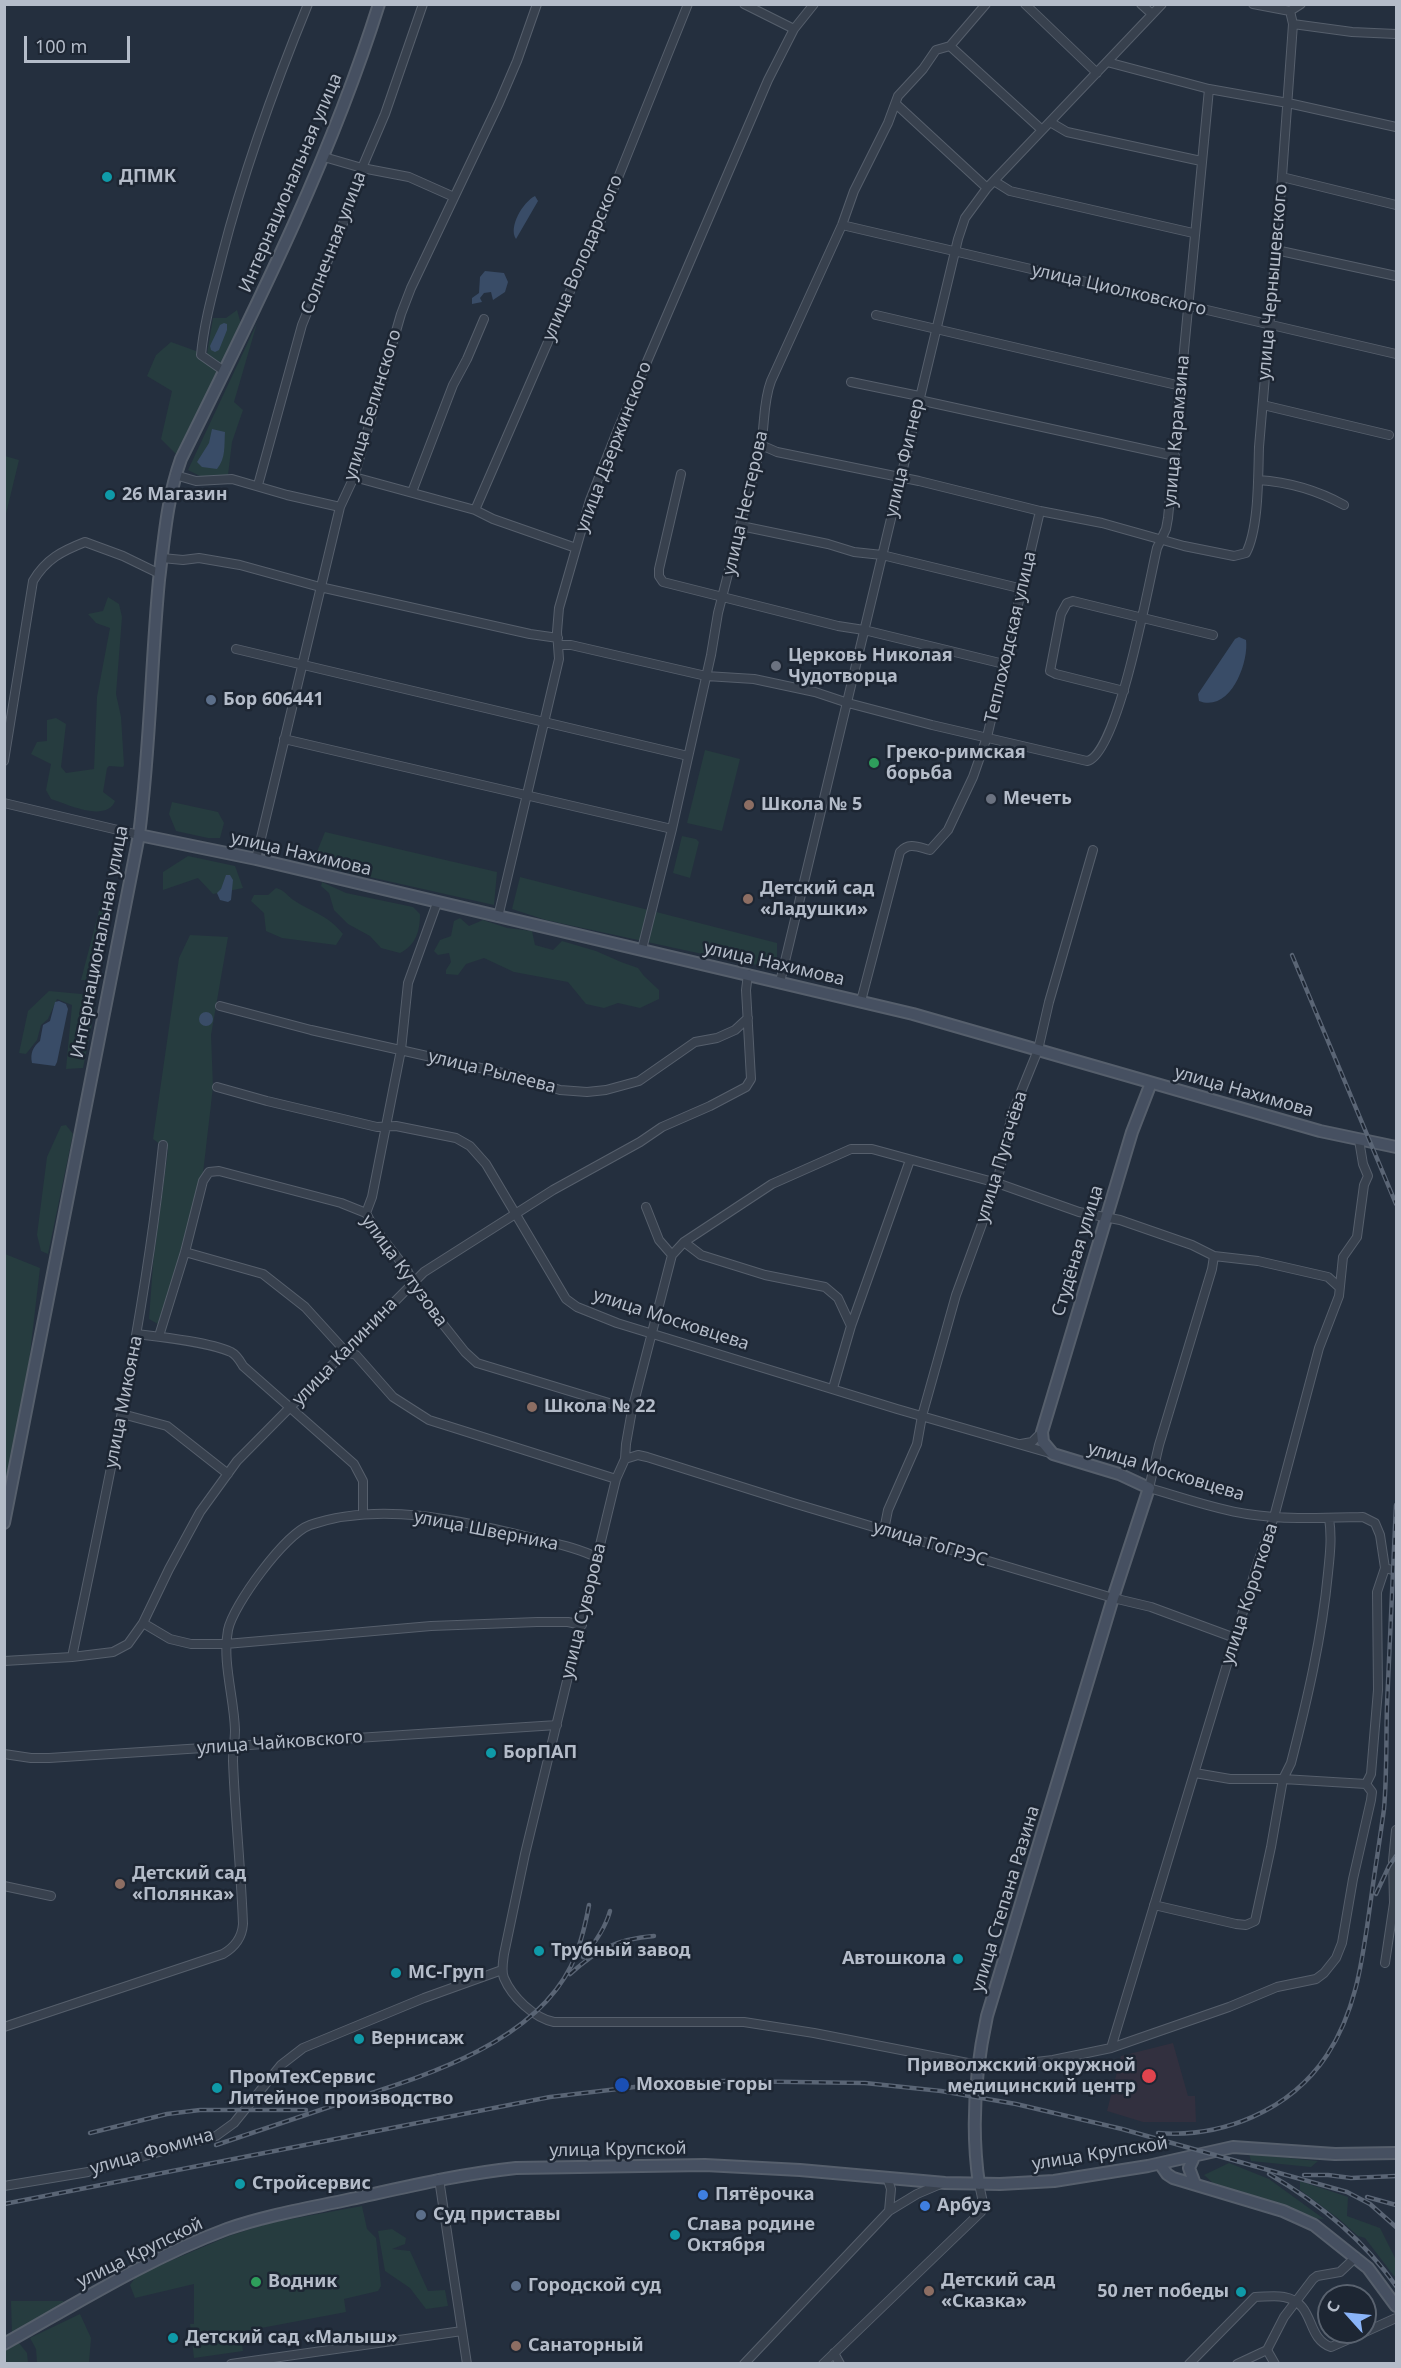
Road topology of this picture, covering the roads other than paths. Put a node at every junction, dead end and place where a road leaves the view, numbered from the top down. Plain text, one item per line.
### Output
1 (308, 4) edge
2 (379, 4) edge
3 (423, 4) edge
4 (537, 4) edge
5 (688, 4) edge
6 (744, 4) edge
7 (814, 4) edge
8 (986, 4) edge
9 (1025, 4) edge
10 (1141, 4) edge
11 (1162, 4) edge
12 (1253, 4) edge
13 (1301, 4) edge
14 (1290, 11) junction
15 (1152, 14) junction
16 (1293, 24) junction
17 (794, 29) junction
18 (1396, 34) edge
19 (950, 46) junction
20 (1107, 62) junction
21 (1097, 73) junction
22 (1209, 89) junction
23 (1288, 103) junction
24 (896, 104) junction
25 (1050, 122) junction
26 (1396, 128) edge
27 (1042, 130) junction
28 (324, 157) junction
29 (1201, 161) junction
30 (362, 168) junction
31 (1282, 177) junction
32 (993, 181) junction
33 (987, 188) junction
34 (454, 197) junction
35 (1396, 205) edge
36 (842, 225) junction
37 (1193, 233) junction
38 (1276, 250) junction
39 (955, 253) junction
40 (1396, 276) edge
41 (1188, 306) junction
42 (876, 315) dead end
43 (484, 319) dead end
44 (1268, 324) junction
45 (936, 328) junction
46 (1396, 354) edge
47 (224, 371) junction
48 (851, 382) dead end
49 (1181, 386) junction
50 (919, 398) junction
51 (1263, 405) junction
52 (1389, 435) dead end
53 (761, 445) junction
54 (1175, 456) junction
55 (681, 474) dead end
56 (175, 475) junction
57 (354, 477) junction
58 (901, 478) junction
59 (1258, 480) junction
60 (258, 485) junction
61 (412, 492) junction
62 (1344, 505) dead end
63 (340, 507) junction
64 (475, 510) junction
65 (1040, 511) junction
66 (741, 526) junction
67 (1161, 538) junction
68 (576, 548) junction
69 (882, 555) junction
70 (162, 558) junction
71 (160, 574) junction
72 (320, 587) junction
73 (1023, 589) junction
74 (723, 598) junction
75 (1142, 616) junction
76 (864, 630) junction
77 (1213, 635) dead end
78 (559, 641) junction
79 (236, 649) dead end
80 (1004, 664) junction
81 (302, 666) junction
82 (706, 676) junction
83 (1124, 692) junction
84 (848, 703) junction
85 (545, 722) junction
86 (987, 737) junction
87 (284, 739) junction
88 (688, 756) junction
89 (4, 761) edge
90 (528, 797) junction
91 (4, 803) edge
92 (672, 829) junction
93 (138, 835) junction
94 (1092, 850) dead end
95 (256, 859) junction
96 (437, 903) junction
97 (498, 918) junction
98 (642, 949) junction
99 (748, 974) junction
100 (780, 982) junction
101 (861, 1001) junction
102 (220, 1006) dead end
103 (748, 1018) junction
104 (401, 1050) junction
105 (1038, 1050) junction
106 (1151, 1083) junction
107 (217, 1087) dead end
108 (386, 1127) junction
109 (1359, 1140) junction
110 (163, 1145) dead end
111 (1396, 1147) edge
112 (910, 1160) junction
113 (997, 1183) junction
114 (646, 1207) dead end
115 (366, 1213) junction
116 (515, 1214) junction
117 (1105, 1218) junction
118 (684, 1242) junction
119 (185, 1252) junction
120 (672, 1255) junction
121 (1214, 1256) junction
122 (414, 1282) junction
123 (1339, 1287) junction
124 (851, 1326) junction
125 (137, 1334) junction
126 (653, 1334) junction
127 (159, 1336) junction
128 (346, 1352) junction
129 (833, 1388) junction
130 (290, 1408) junction
131 (632, 1410) junction
132 (122, 1414) junction
133 (922, 1416) junction
134 (1042, 1432) junction
135 (1019, 1444) junction
136 (1053, 1454) junction
137 (625, 1460) junction
138 (228, 1474) junction
139 (616, 1479) junction
140 (1149, 1488) junction
141 (363, 1514) junction
142 (1274, 1517) junction
143 (1329, 1518) junction
144 (4, 1523) edge
145 (884, 1530) junction
146 (598, 1558) junction
147 (1385, 1568) junction
148 (1396, 1571) edge
149 (1113, 1598) junction
150 (143, 1623) junction
151 (582, 1624) junction
152 (1235, 1638) junction
153 (226, 1644) junction
154 (72, 1657) junction
155 (4, 1661) edge
156 (557, 1725) junction
157 (233, 1746) junction
158 (4, 1754) edge
159 (1195, 1773) junction
160 (1282, 1779) junction
161 (1366, 1784) junction
162 (1396, 1830) edge
163 (4, 1886) edge
164 (51, 1896) dead end
165 (1154, 1905) junction
166 (1385, 1963) dead end
167 (502, 1970) junction
168 (4, 2027) edge
169 (1111, 2048) junction
170 (978, 2065) junction
171 (1396, 2153) edge
172 (1195, 2155) junction
173 (1160, 2163) junction
174 (887, 2177) junction
175 (439, 2179) junction
176 (945, 2183) junction
177 (979, 2184) junction
178 (1195, 2184) junction
179 (4, 2186) edge
180 (889, 2211) junction
181 (1356, 2257) junction
182 (1296, 2302) junction
183 (1396, 2306) edge
184 (1396, 2318) edge
185 (1377, 2327) edge
186 (462, 2331) junction
187 (1317, 2339) edge
188 (4, 2344) edge
189 (1323, 2344) edge
190 (1338, 2344) edge
191 (1267, 2350) junction
192 (834, 2353) junction
193 (231, 2364) edge
194 (467, 2364) edge
195 (744, 2364) edge
196 (823, 2364) edge
197 (840, 2364) edge
198 (1189, 2364) edge
199 (1237, 2364) edge
200 (1275, 2364) edge

1 - 47 street, Интернациональная улица
2 - 28 main road, Интернациональная улица
3 - 30 street, Солнечная улица
4 - 34 street, улица Белинского
5 - 64 street, улица Володарского
6 - 17 street
7 - 17 street, улица Дзержинского
8 - 19 street, улица Нестерова
9 - 21 street
10 - 15 street
11 - 15 street, улица Фигнер
12 - 14 street
13 - 14 street
14 - 16 street, улица Чернышевского
15 - 20 street, улица Фигнер
16 - 18 street
16 - 23 street, улица Чернышевского
17 - 68 street, улица Дзержинского
19 - 24 street, улица Нестерова
19 - 27 street
20 - 21 street, улица Фигнер
20 - 22 street
21 - 25 street, улица Фигнер
22 - 23 street
22 - 29 street, улица Карамзина
23 - 26 street
23 - 31 street, улица Чернышевского
24 - 33 street
24 - 36 street, улица Нестерова
25 - 27 street, улица Фигнер
25 - 29 street
27 - 32 street, улица Фигнер
28 - 30 street
28 - 47 main road, Интернациональная улица
29 - 37 street, улица Карамзина
30 - 34 street
30 - 60 street, Солнечная улица
31 - 35 street
31 - 38 street, улица Чернышевского
32 - 33 street, улица Фигнер
32 - 37 street
33 - 39 street, улица Фигнер
34 - 57 street, улица Белинского
36 - 39 street, улица Циолковского
36 - 53 street, улица Нестерова
37 - 41 street, улица Карамзина
38 - 40 street
38 - 44 street, улица Чернышевского
39 - 41 street, улица Циолковского
39 - 45 street, улица Фигнер
41 - 44 street, улица Циолковского
41 - 49 street, улица Карамзина
42 - 45 street
43 - 61 street
44 - 46 street, улица Циолковского
44 - 51 street, улица Чернышевского
45 - 49 street
45 - 50 street, улица Фигнер
47 - 56 main road, Интернациональная улица
48 - 50 street
49 - 54 street, улица Карамзина
50 - 54 street
50 - 58 street, улица Фигнер
51 - 52 street
51 - 59 street, улица Чернышевского
53 - 58 street
53 - 66 street, улица Нестерова
54 - 67 street, улица Карамзина
55 - 74 street
56 - 60 street
56 - 70 main road, Интернациональная улица
57 - 61 street
57 - 63 street, улица Белинского
58 - 65 street
58 - 69 street, улица Фигнер
59 - 62 street
59 - 67 street, улица Чернышевского
60 - 63 street
61 - 64 street
63 - 72 street, улица Белинского
64 - 68 street
65 - 67 street
65 - 73 street, Теплоходская улица
66 - 69 street
66 - 74 street, улица Нестерова
67 - 75 street, улица Карамзина
68 - 78 street, улица Дзержинского
69 - 73 street
69 - 76 street, улица Фигнер
70 - 71 main road, Интернациональная улица
70 - 72 street
71 - 89 street
71 - 93 main road, Интернациональная улица
72 - 78 street
72 - 81 street, улица Белинского
73 - 80 street, Теплоходская улица
74 - 76 street
74 - 82 street, улица Нестерова
75 - 77 street
75 - 83 street, улица Карамзина
75 - 83 street
76 - 80 street
76 - 84 street, улица Фигнер
78 - 82 street
78 - 85 street, улица Дзержинского
79 - 81 street
80 - 86 street, Теплоходская улица
81 - 85 street
81 - 87 street, улица Белинского
82 - 84 street
82 - 88 street, улица Нестерова
83 - 86 street, улица Карамзина
84 - 86 street
84 - 100 street, улица Фигнер
85 - 88 street
85 - 90 street, улица Дзержинского
86 - 101 street, Теплоходская улица
87 - 90 street
87 - 95 street, улица Белинского
88 - 92 street, улица Нестерова
90 - 92 street
90 - 97 street, улица Дзержинского
91 - 93 street
92 - 98 street, улица Нестерова
93 - 95 main road, улица Нахимова
93 - 144 main road, Интернациональная улица
94 - 105 street, улица Пугачёва
95 - 96 main road, улица Нахимова
96 - 97 main road, улица Нахимова
96 - 104 street
97 - 98 main road, улица Нахимова
98 - 99 main road, улица Нахимова
99 - 100 main road, улица Нахимова
99 - 103 street
100 - 101 main road, улица Нахимова
101 - 105 main road, улица Нахимова
102 - 104 street, улица Рылеева
103 - 104 street, улица Рылеева
103 - 116 street, улица Калинина
104 - 108 street
105 - 106 main road, улица Нахимова
105 - 113 street, улица Пугачёва
106 - 109 main road, улица Нахимова
106 - 117 main road, Студёная улица
107 - 108 street, улица Московцева
108 - 115 street
108 - 116 street, улица Московцева
109 - 111 main road, улица Нахимова
109 - 123 street, улица Короткова
110 - 125 street, улица Микояна
112 - 113 street, улица Суворова
112 - 118 street, улица Суворова
112 - 124 street
113 - 117 street, улица Суворова
113 - 133 street, улица Пугачёва
114 - 120 street
115 - 119 street, улица Кутузова
115 - 122 street, улица Кутузова
116 - 122 street, улица Калинина
116 - 126 street, улица Московцева
117 - 121 street, улица Суворова
117 - 134 main road, Студёная улица
118 - 120 street, улица Суворова
118 - 124 street
119 - 127 street
119 - 128 street
120 - 126 street, улица Суворова
121 - 123 street, улица Суворова
121 - 140 street
122 - 128 street, улица Калинина
122 - 131 street, улица Кутузова
123 - 142 street, улица Короткова
124 - 129 street
125 - 127 street
125 - 132 street, улица Микояна
126 - 129 street, улица Московцева
126 - 131 street, улица Суворова
127 - 130 street
128 - 130 street, улица Калинина
128 - 139 street
129 - 133 street, улица Московцева
130 - 138 street, улица Калинина
130 - 141 street
131 - 137 street, улица Суворова
132 - 138 street
132 - 154 street, улица Микояна
133 - 135 street, улица Московцева
133 - 145 street, улица Пугачёва
134 - 135 street
134 - 136 main road
135 - 136 street, улица Московцева
136 - 140 main road, улица Московцева
137 - 139 street, улица Суворова
137 - 145 street, улица ГоГРЭС
138 - 150 street, улица Калинина
139 - 146 street, улица Суворова
140 - 142 street, улица Московцева
140 - 149 main road
141 - 146 street, улица Шверника
141 - 153 street, улица Шверника
142 - 143 street, улица Московцева
142 - 152 street, улица Короткова
143 - 147 street, улица Московцева
143 - 160 street
145 - 149 street, улица ГоГРЭС
146 - 151 street, улица Суворова
147 - 148 street
147 - 161 street
149 - 152 street, улица ГоГРЭС
149 - 170 main road, улица Степана Разина
150 - 153 street
150 - 154 street, улица Калинина
151 - 153 street
151 - 156 street, улица Суворова
152 - 159 street, улица Короткова
153 - 157 street
154 - 155 street, улица Калинина
156 - 157 street, улица Чайковского
156 - 167 street, улица Суворова
157 - 158 street, улица Чайковского
157 - 168 street
159 - 160 street
159 - 165 street, улица Короткова
160 - 161 street
160 - 165 street
161 - 169 street
162 - 166 street
163 - 164 street
165 - 169 street, улица Короткова
167 - 170 street
167 - 179 street, улица Фомина
169 - 170 street
170 - 177 main road, улица Степана Разина
171 - 172 main road, улица Крупской
172 - 173 main road, улица Крупской
172 - 178 main road
173 - 177 main road, улица Крупской
173 - 178 main road
174 - 175 main road, улица Крупской
174 - 176 main road, улица Крупской
174 - 180 street
175 - 186 street
175 - 188 main road, улица Крупской
176 - 177 main road, улица Крупской
176 - 180 street
177 - 192 street
178 - 181 main road
180 - 195 street
181 - 182 street
181 - 183 main road
182 - 187 street
182 - 191 street
182 - 198 street
184 - 185 street
186 - 193 street
186 - 194 street
189 - 190 street
191 - 199 street
191 - 200 street
192 - 196 street
192 - 197 street

